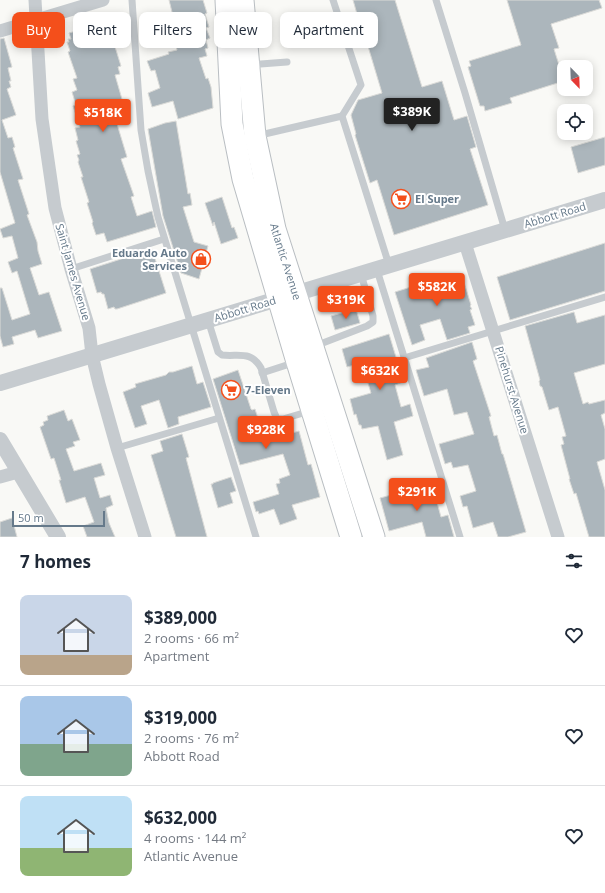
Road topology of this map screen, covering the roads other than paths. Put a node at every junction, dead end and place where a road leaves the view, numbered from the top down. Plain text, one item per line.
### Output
1 (35, 0) edge
2 (103, 0) edge
3 (132, 0) edge
4 (226, 0) edge
5 (243, 0) edge
6 (333, 0) edge
7 (436, 0) edge
8 (36, 12) edge
9 (63, 12) edge
10 (12, 27) edge
11 (0, 31) edge
12 (38, 48) edge
13 (287, 62) dead end
14 (249, 65) junction
15 (342, 116) junction
16 (255, 136) junction
17 (605, 200) edge
18 (505, 231) junction
19 (164, 239) junction
20 (465, 243) junction
21 (383, 268) junction
22 (71, 269) junction
23 (361, 274) junction
24 (287, 297) junction
25 (605, 297) edge
26 (208, 320) junction
27 (191, 326) junction
28 (493, 330) junction
29 (312, 347) junction
30 (92, 355) junction
31 (404, 358) junction
32 (297, 362) junction
33 (262, 373) junction
34 (0, 383) edge
35 (312, 410) junction
36 (219, 418) junction
37 (0, 440) edge
38 (117, 448) junction
39 (18, 472) junction
40 (0, 477) edge
41 (58, 537) edge
42 (145, 537) edge
43 (256, 537) edge
44 (351, 537) edge
45 (374, 537) edge
46 (460, 537) edge
47 (558, 537) edge

1 - 8 street, Saint James Avenue
2 - 9 street
3 - 19 lane
4 - 24 main road, Atlantic Avenue
5 - 14 main road, Atlantic Avenue
6 - 15 lane
7 - 18 lane
10 - 11 street
12 - 22 street, Saint James Avenue
13 - 14 lane
14 - 16 main road, Atlantic Avenue
15 - 16 lane
15 - 21 lane
16 - 24 main road, Atlantic Avenue
17 - 18 street, Abbott Road
18 - 20 street, Abbott Road
19 - 22 lane
19 - 27 lane
20 - 21 street, Abbott Road
20 - 28 street, Pinehurst Avenue
21 - 23 street, Abbott Road
21 - 31 lane
22 - 30 street, Saint James Avenue
23 - 24 street, Abbott Road
23 - 29 lane
24 - 26 street, Abbott Road
24 - 29 main road, Atlantic Avenue
24 - 32 main road, Atlantic Avenue
25 - 28 lane
26 - 27 street, Abbott Road
26 - 33 lane
27 - 30 street, Abbott Road
27 - 36 lane
28 - 31 lane
28 - 47 street, Pinehurst Avenue
29 - 45 main road, Atlantic Avenue
30 - 34 street, Abbott Road
30 - 38 street, Saint James Avenue
31 - 46 lane
32 - 33 lane
32 - 35 main road, Atlantic Avenue
33 - 35 lane
35 - 44 main road, Atlantic Avenue
36 - 38 lane
36 - 43 lane
37 - 39 street
38 - 42 street, Saint James Avenue
39 - 40 street
39 - 41 street

